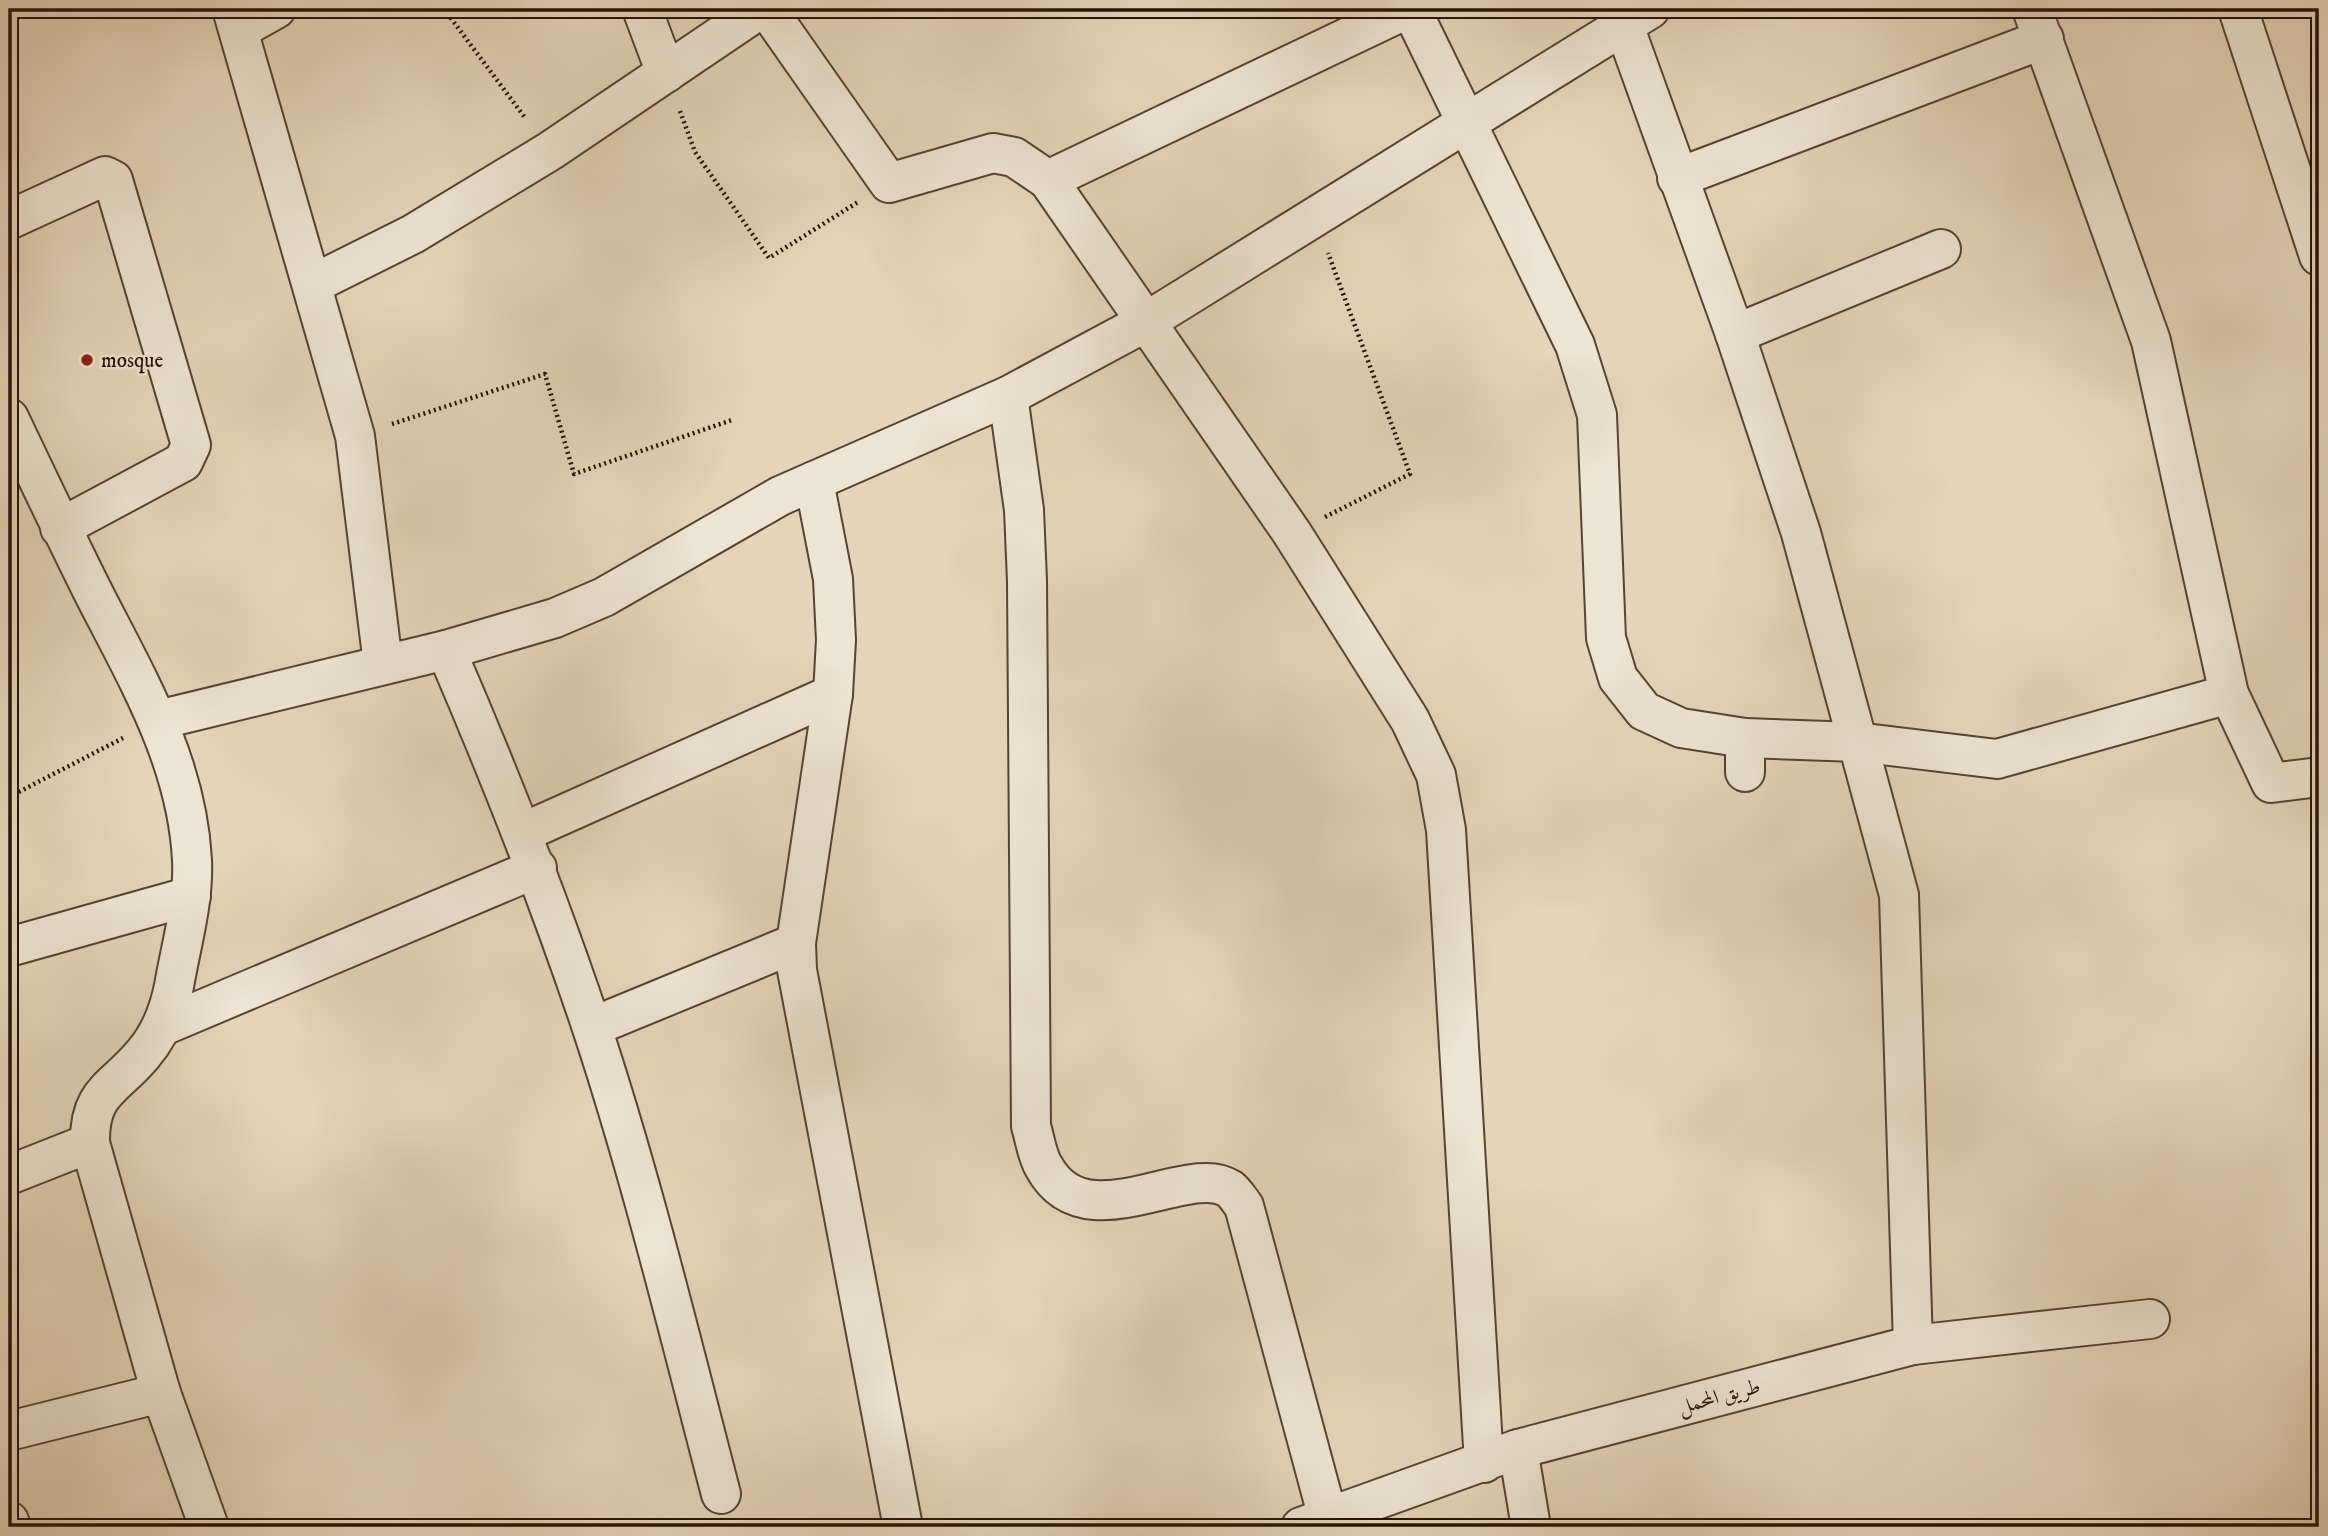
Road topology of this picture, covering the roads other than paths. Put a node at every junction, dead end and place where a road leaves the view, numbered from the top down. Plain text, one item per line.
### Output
1 (276, 9) edge
2 (642, 9) edge
3 (760, 9) edge
4 (767, 9) edge
5 (1409, 9) edge
6 (2238, 9) edge
7 (1631, 14) edge
8 (236, 19) edge
9 (2038, 24) edge
10 (666, 74) junction
11 (1465, 124) junction
12 (1677, 178) junction
13 (1048, 180) junction
14 (9, 220) edge
15 (1941, 249) dead end
16 (2319, 256) edge
17 (313, 284) junction
18 (1144, 323) junction
19 (1735, 334) junction
20 (1008, 396) junction
21 (9, 418) edge
22 (814, 481) junction
23 (60, 528) junction
24 (446, 650) junction
25 (383, 664) junction
26 (833, 694) junction
27 (2230, 694) junction
28 (158, 719) junction
29 (1857, 742) junction
30 (2319, 777) edge
31 (524, 832) junction
32 (537, 868) junction
33 (191, 896) junction
34 (796, 943) junction
35 (9, 947) edge
36 (163, 1026) junction
37 (592, 1027) junction
38 (90, 1143) junction
39 (9, 1175) edge
40 (2150, 1319) dead end
41 (1913, 1345) junction
42 (161, 1393) junction
43 (9, 1431) edge
44 (1518, 1449) junction
45 (1484, 1463) junction
46 (721, 1494) dead end
47 (9, 1521) edge
48 (1315, 1522) edge
49 (11, 1527) edge
50 (209, 1527) edge
51 (903, 1527) edge
52 (1531, 1527) edge

1 - 8 street
2 - 10 street
3 - 10 street
4 - 13 street
5 - 11 street
5 - 13 street
6 - 16 street
7 - 11 street
7 - 12 street
8 - 17 street
9 - 12 street
9 - 27 street
10 - 17 street
11 - 18 street
11 - 29 street
12 - 19 street
13 - 18 street
14 - 23 street
15 - 19 street
17 - 25 street
18 - 20 street
18 - 45 street
19 - 29 street
20 - 22 street
20 - 48 street
21 - 23 street
22 - 24 street
22 - 26 street
23 - 28 street
24 - 25 street
24 - 31 street
25 - 28 street
26 - 31 street
26 - 34 street
27 - 29 street
27 - 30 street
28 - 33 street
29 - 41 street
31 - 32 street
32 - 36 street
32 - 37 street
33 - 35 street
33 - 36 street
34 - 37 street
34 - 51 street
36 - 38 street
37 - 46 street
38 - 39 street
38 - 42 street
40 - 41 street, طريق المحمل
41 - 44 street, طريق المحمل
42 - 43 street
42 - 50 street
44 - 45 street, طريق المحمل
44 - 52 street
45 - 48 street, طريق المحمل
47 - 49 street

